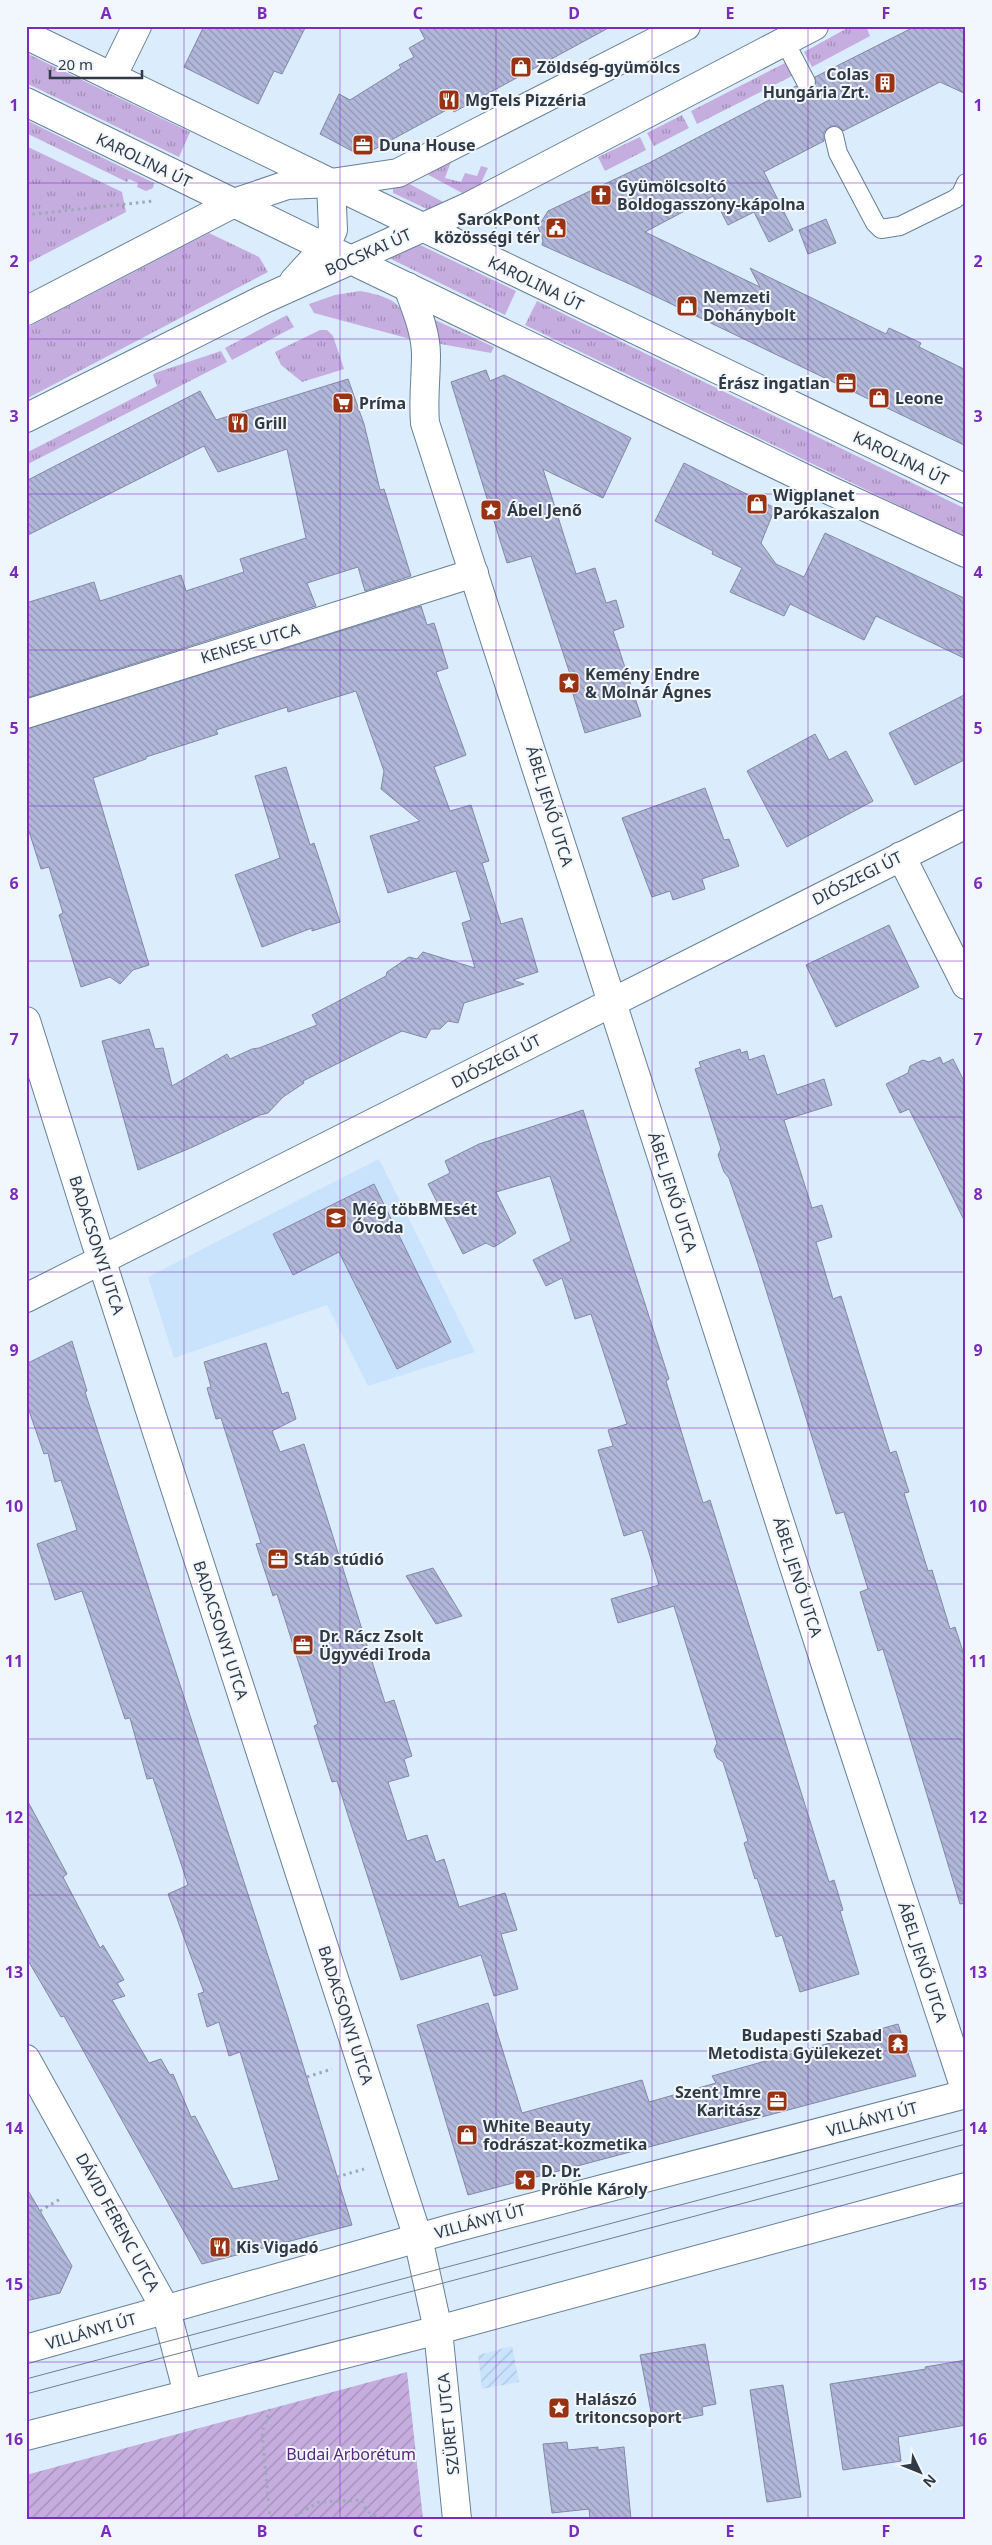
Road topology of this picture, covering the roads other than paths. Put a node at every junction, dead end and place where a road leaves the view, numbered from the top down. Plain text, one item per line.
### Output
1 (137, 26) edge
2 (686, 26) edge
3 (814, 26) edge
4 (26, 35) edge
5 (785, 42) junction
6 (112, 77) junction
7 (806, 82) dead end
8 (26, 102) edge
9 (834, 136) dead end
10 (331, 183) junction
11 (966, 183) edge
12 (234, 203) junction
13 (422, 228) junction
14 (324, 247) junction
15 (351, 260) junction
16 (408, 287) junction
17 (288, 288) junction
18 (26, 311) edge
19 (26, 418) edge
20 (966, 489) edge
21 (966, 553) edge
22 (474, 573) junction
23 (26, 714) edge
24 (966, 824) edge
25 (901, 856) junction
26 (966, 985) edge
27 (612, 1002) junction
28 (26, 1021) edge
29 (101, 1260) junction
30 (26, 1298) edge
31 (26, 2059) edge
32 (966, 2093) edge
33 (966, 2187) edge
34 (418, 2238) junction
35 (166, 2310) junction
36 (438, 2330) junction
37 (26, 2349) edge
38 (188, 2394) junction
39 (26, 2436) edge
40 (457, 2519) edge

1 - 6 street
2 - 10 street
3 - 5 street, BOCSKAI ÚT
4 - 6 street, KAROLINA ÚT
5 - 7 lane
5 - 13 street, BOCSKAI ÚT
6 - 10 street, KAROLINA ÚT
8 - 12 street, KAROLINA ÚT
9 - 11 lane
10 - 12 street
10 - 13 street, KAROLINA ÚT
10 - 14 street
12 - 14 street, KAROLINA ÚT
12 - 18 street
13 - 15 street, BOCSKAI ÚT
13 - 20 street, KAROLINA ÚT
14 - 15 street, KAROLINA ÚT
14 - 17 street
15 - 16 street, KAROLINA ÚT
15 - 17 street, BOCSKAI ÚT
16 - 21 street, KAROLINA ÚT
16 - 22 street, ÁBEL JENŐ UTCA
17 - 19 street, BOCSKAI ÚT
22 - 23 street, KENESE UTCA
22 - 27 street, ÁBEL JENŐ UTCA
24 - 25 street, DIÓSZEGI ÚT
25 - 26 street
25 - 27 street, DIÓSZEGI ÚT
27 - 29 street, DIÓSZEGI ÚT
27 - 32 street, ÁBEL JENŐ UTCA
28 - 29 street, BADACSONYI UTCA
29 - 30 street, DIÓSZEGI ÚT
29 - 34 street, BADACSONYI UTCA
31 - 35 street, DÁVID FERENC UTCA
32 - 34 street, VILLÁNYI ÚT
33 - 36 street
34 - 35 street, VILLÁNYI ÚT
34 - 36 street, BADACSONYI UTCA
35 - 37 street, VILLÁNYI ÚT
35 - 38 street, DÁVID FERENC UTCA
36 - 38 street
36 - 40 street, SZÜRET UTCA
38 - 39 street

